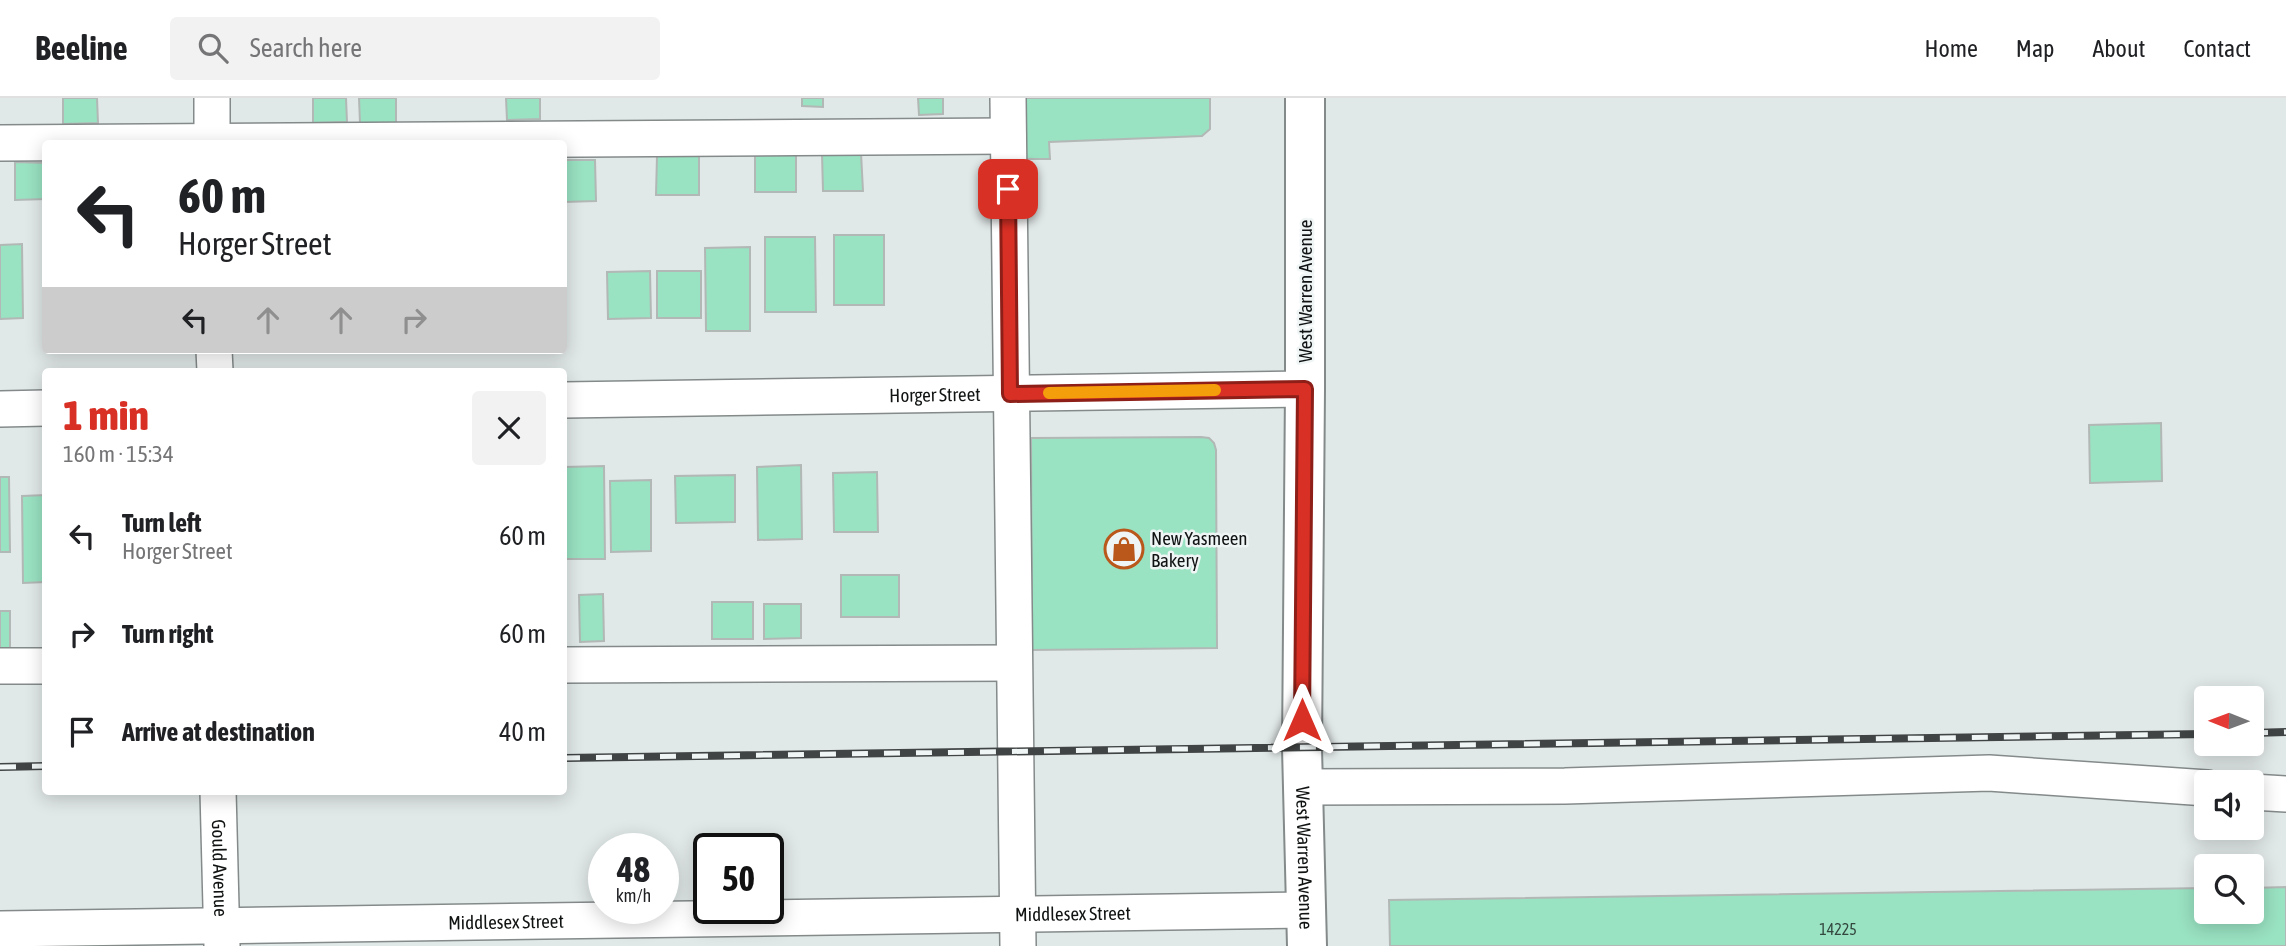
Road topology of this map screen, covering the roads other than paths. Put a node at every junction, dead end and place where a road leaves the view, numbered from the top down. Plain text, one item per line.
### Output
1 (212, 98) edge
2 (1007, 98) edge
3 (1305, 98) edge
4 (1008, 136) junction
5 (212, 140) edge
6 (477, 140) edge
7 (0, 143) edge
8 (42, 143) edge
9 (1305, 389) junction
10 (1010, 394) junction
11 (567, 400) edge
12 (42, 408) edge
13 (0, 409) edge
14 (1014, 663) junction
15 (567, 665) edge
16 (0, 666) edge
17 (42, 666) edge
18 (1303, 787) junction
19 (2194, 787) edge
20 (2264, 793) edge
21 (2286, 794) edge
22 (218, 795) edge
23 (1307, 928) edge
24 (0, 929) edge
25 (1018, 930) edge
26 (221, 936) edge

1 - 5 street
2 - 4 street
3 - 9 main road, West Warren Avenue
4 - 6 street
4 - 10 street
7 - 8 street
9 - 10 street, Horger Street
9 - 18 main road, West Warren Avenue
10 - 11 street, Horger Street
10 - 14 street
12 - 13 street
14 - 15 street
14 - 25 street
16 - 17 street
18 - 19 street
18 - 23 main road, West Warren Avenue
20 - 21 street
22 - 26 street, Gould Avenue
23 - 25 street, Middlesex Street
24 - 26 street, Middlesex Street
25 - 26 street, Middlesex Street

